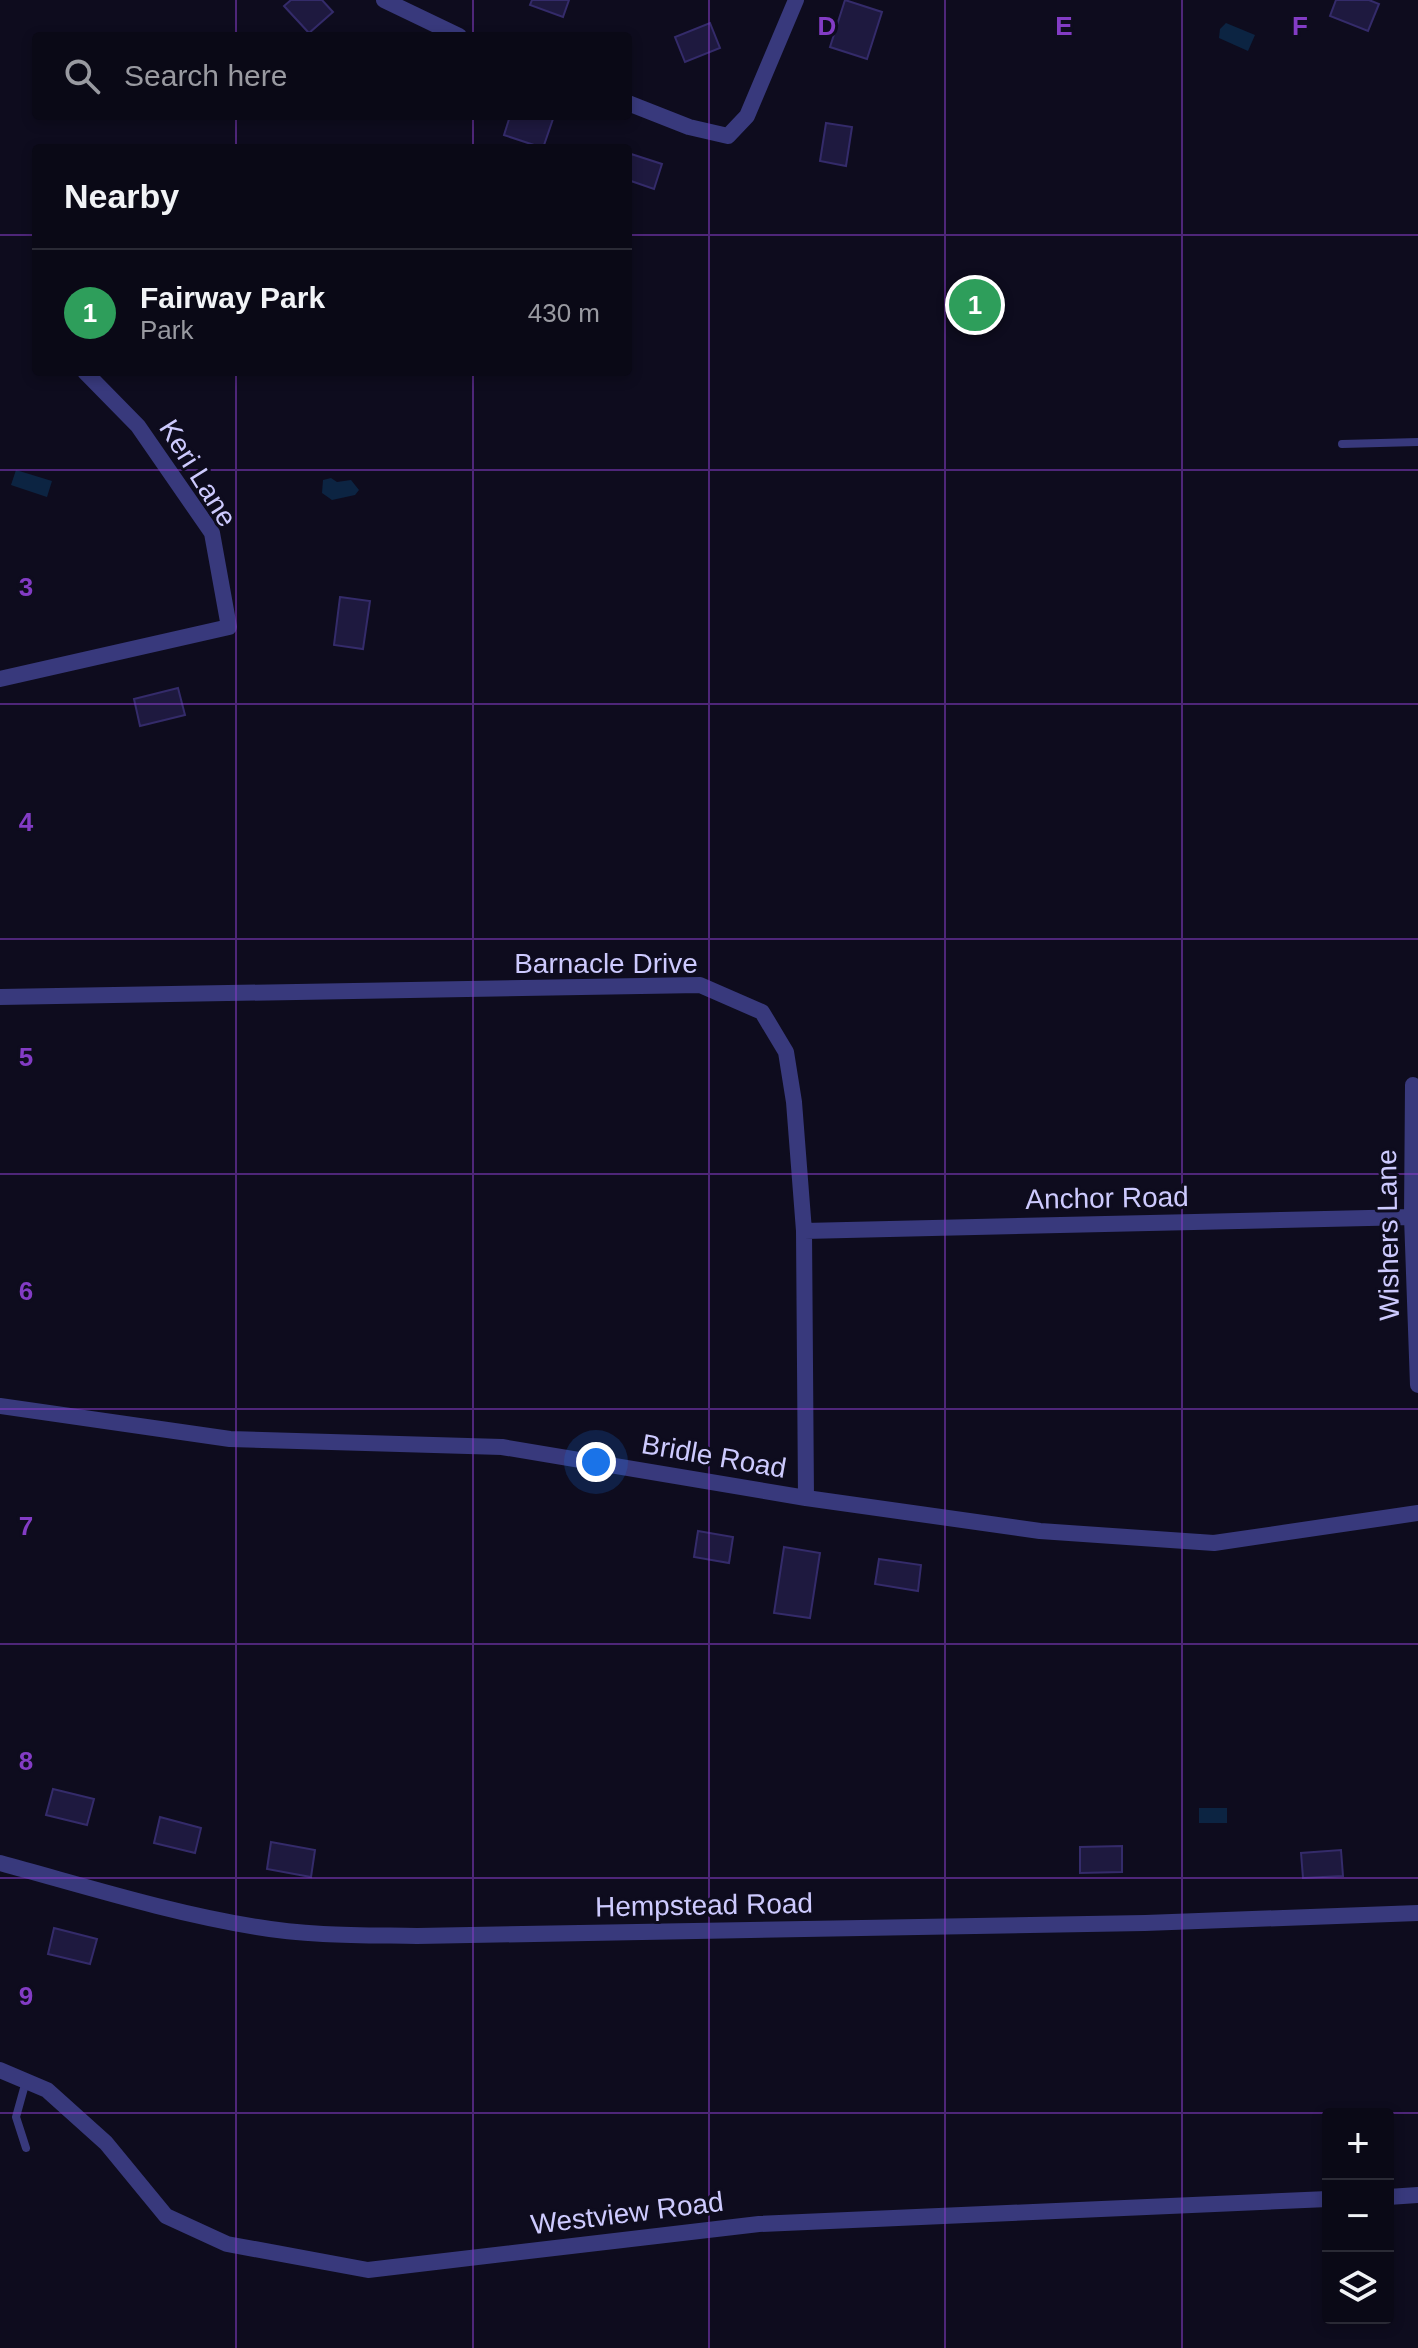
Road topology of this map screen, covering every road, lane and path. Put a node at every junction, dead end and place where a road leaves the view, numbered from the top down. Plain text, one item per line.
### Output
1 (384, 0) edge
2 (796, 0) edge
3 (451, 32) edge
4 (632, 105) edge
5 (89, 376) edge
6 (1418, 442) edge
7 (1342, 444) dead end
8 (0, 679) edge
9 (0, 997) edge
10 (1413, 1085) dead end
11 (1412, 1217) junction
12 (804, 1231) junction
13 (1418, 1385) edge
14 (0, 1406) edge
15 (806, 1498) junction
16 (1418, 1513) edge
17 (0, 1863) edge
18 (1418, 1913) edge
19 (0, 2070) edge
20 (26, 2081) junction
21 (26, 2148) dead end
22 (1418, 2195) edge
23 (1394, 2197) edge
24 (1322, 2199) edge

1 - 3 street
2 - 4 street
5 - 8 street, Keri Lane
6 - 7 lane
9 - 12 street, Barnacle Drive
10 - 11 street, Wishers Lane
11 - 12 street, Anchor Road
11 - 13 street, Wishers Lane
12 - 15 street, Barnacle Drive
14 - 15 street, Bridle Road
15 - 16 street, Bridle Road
17 - 18 street, Hempstead Road
19 - 20 street, Westview Road
20 - 21 lane
20 - 24 street, Westview Road
22 - 23 street

